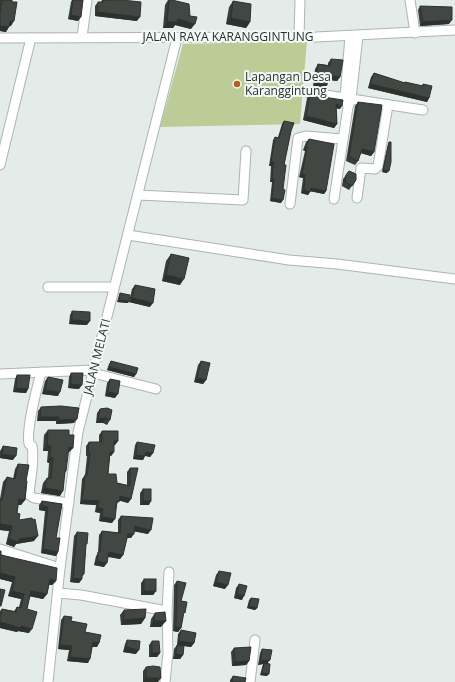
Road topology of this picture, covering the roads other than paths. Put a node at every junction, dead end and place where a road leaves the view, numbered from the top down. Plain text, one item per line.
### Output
1 (87, 0) edge
2 (300, 0) edge
3 (410, 0) edge
4 (455, 30) edge
5 (415, 33) junction
6 (354, 36) junction
7 (82, 37) junction
8 (299, 37) junction
9 (0, 38) edge
10 (31, 38) junction
11 (177, 38) junction
12 (306, 92) dead end
13 (348, 102) junction
14 (388, 105) junction
15 (423, 110) dead end
16 (342, 139) junction
17 (246, 151) dead end
18 (0, 165) edge
19 (138, 195) junction
20 (357, 198) dead end
21 (334, 200) dead end
22 (290, 204) dead end
23 (128, 236) junction
24 (455, 279) edge
25 (48, 287) dead end
26 (114, 287) junction
27 (41, 372) junction
28 (93, 372) junction
29 (0, 374) edge
30 (156, 388) dead end
31 (69, 503) junction
32 (0, 549) edge
33 (60, 568) junction
34 (169, 572) dead end
35 (58, 593) junction
36 (167, 611) junction
37 (255, 640) dead end
38 (48, 682) edge
39 (164, 682) edge
40 (250, 682) edge

1 - 7 street
2 - 8 street
3 - 5 street
4 - 5 street, JALAN RAYA KARANGGINTUNG
5 - 6 street, JALAN RAYA KARANGGINTUNG
6 - 8 street, JALAN RAYA KARANGGINTUNG
6 - 13 street
7 - 10 street, JALAN RAYA KARANGGINTUNG
7 - 11 street, JALAN RAYA KARANGGINTUNG
8 - 11 street, JALAN RAYA KARANGGINTUNG
9 - 10 street, JALAN RAYA KARANGGINTUNG
10 - 18 street
11 - 19 street, JALAN MELATI
12 - 13 street
13 - 14 street
13 - 16 street
14 - 15 street
14 - 20 street
16 - 21 street
16 - 22 street
17 - 19 street
19 - 23 street, JALAN MELATI
23 - 24 street
23 - 26 street, JALAN MELATI
25 - 26 street
26 - 28 street, JALAN MELATI
27 - 28 street
27 - 29 street
27 - 31 street
28 - 30 street
28 - 31 street, JALAN MELATI
31 - 33 street, JALAN MELATI
32 - 33 street
33 - 35 street, JALAN MELATI
34 - 36 street
35 - 36 street
35 - 38 street, JALAN MELATI
36 - 39 street
37 - 40 street

